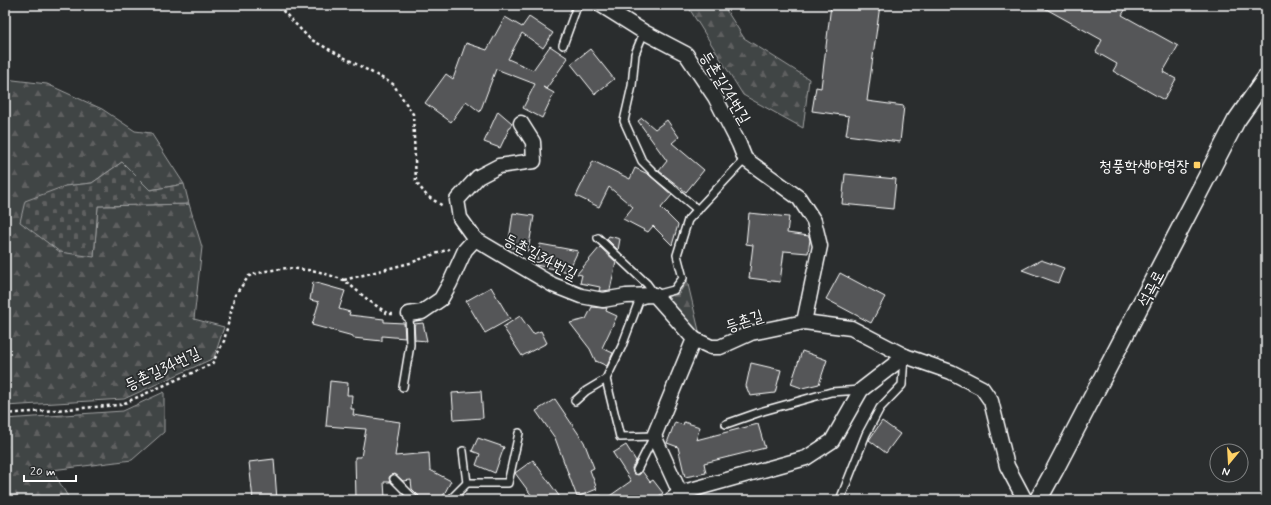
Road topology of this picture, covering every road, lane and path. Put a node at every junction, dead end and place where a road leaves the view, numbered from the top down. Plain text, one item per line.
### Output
1 (272, 5) edge
2 (579, 5) edge
3 (601, 5) edge
4 (644, 32) junction
5 (563, 44) dead end
6 (1266, 78) edge
7 (521, 123) dead end
8 (745, 159) junction
9 (698, 210) junction
10 (460, 218) junction
11 (598, 238) dead end
12 (475, 239) junction
13 (344, 280) junction
14 (655, 295) junction
15 (409, 314) junction
16 (804, 322) junction
17 (694, 339) junction
18 (904, 356) junction
19 (606, 379) junction
20 (403, 387) dead end
21 (861, 390) junction
22 (575, 401) dead end
23 (5, 414) edge
24 (726, 424) dead end
25 (519, 433) dead end
26 (654, 436) junction
27 (463, 451) dead end
28 (637, 470) dead end
29 (394, 479) dead end
30 (467, 483) junction
31 (675, 496) edge
32 (415, 500) edge
33 (450, 500) edge
34 (840, 500) edge
35 (1025, 500) edge
36 (1038, 500) edge

1 - 10 path
2 - 5 lane
3 - 4 street, 등촌길24번길
4 - 8 street, 등촌길24번길
4 - 9 lane
6 - 36 street, 석곡로
7 - 10 street
8 - 9 lane
8 - 16 street
9 - 14 lane
10 - 12 street, 등촌길34번길
11 - 14 lane
12 - 13 path
12 - 14 street, 등촌길34번길
12 - 15 street
13 - 15 path, 등촌길34번길
13 - 23 path, 등촌길34번길
14 - 17 street
14 - 19 lane
15 - 20 lane
16 - 17 street, 등촌길
16 - 18 street, 등촌길
17 - 26 street
18 - 21 street
18 - 34 lane
18 - 35 street, 등촌길
19 - 22 lane
19 - 26 lane
21 - 24 lane
21 - 31 street
25 - 30 lane
26 - 28 lane
26 - 31 street
27 - 30 lane
29 - 32 lane
30 - 33 lane

